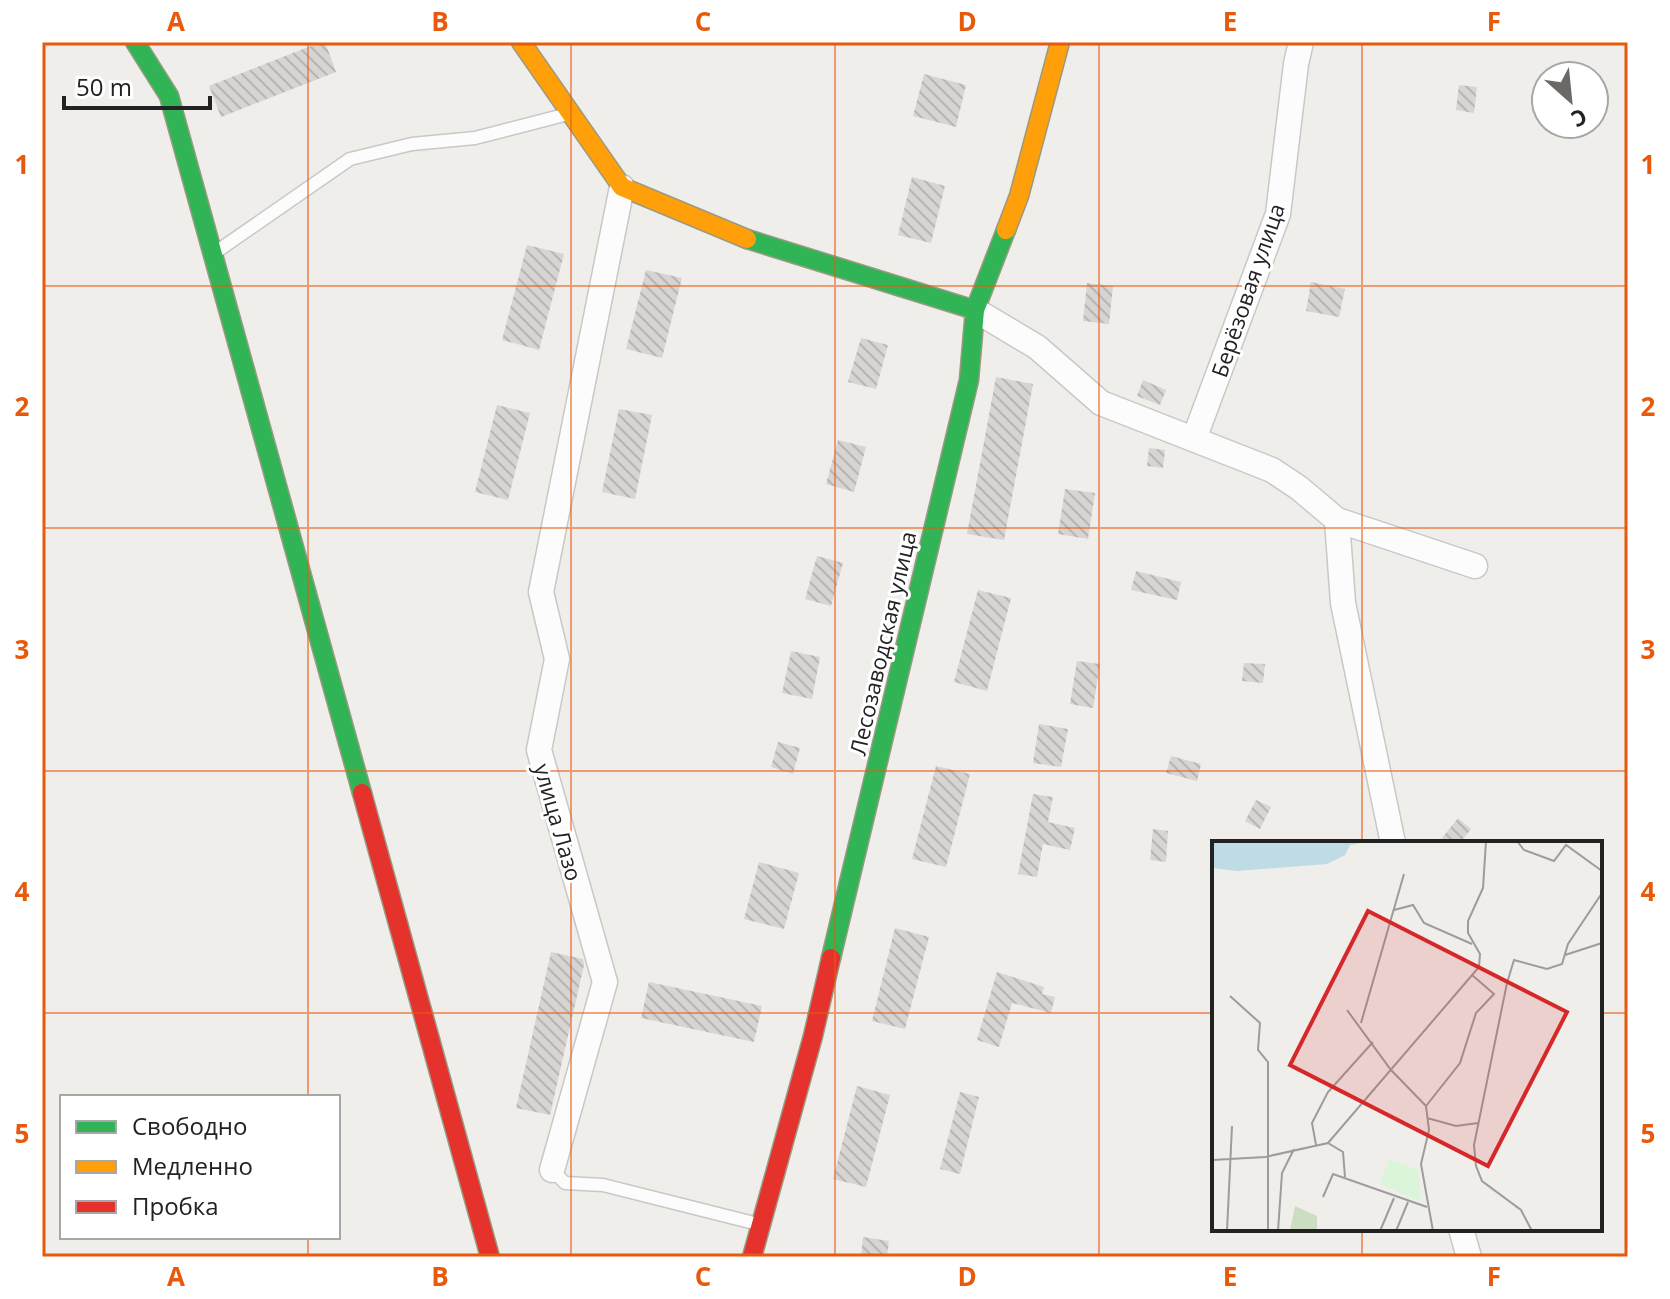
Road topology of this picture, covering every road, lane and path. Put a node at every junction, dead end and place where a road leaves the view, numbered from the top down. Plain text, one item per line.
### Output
1 (135, 42) edge
2 (521, 42) edge
3 (1060, 42) edge
4 (1301, 42) edge
5 (571, 114) junction
6 (622, 187) junction
7 (212, 254) junction
8 (975, 310) junction
9 (1194, 439) junction
10 (1337, 520) junction
11 (1475, 566) dead end
12 (1393, 841) edge
13 (552, 1170) joint
14 (760, 1224) junction
15 (1462, 1231) edge
16 (490, 1257) edge
17 (752, 1257) edge
18 (1469, 1257) edge

1 - 7 street
2 - 5 street
3 - 8 street, Лесозаводская улица
4 - 9 street, Берёзовая улица
5 - 6 street
5 - 7 lane
6 - 8 street
6 - 13 street, улица Лазо
7 - 16 street
8 - 9 street
8 - 14 street, Лесозаводская улица
9 - 10 street
10 - 11 street
10 - 12 street
13 - 14 lane
14 - 17 street, Лесозаводская улица
15 - 18 street

